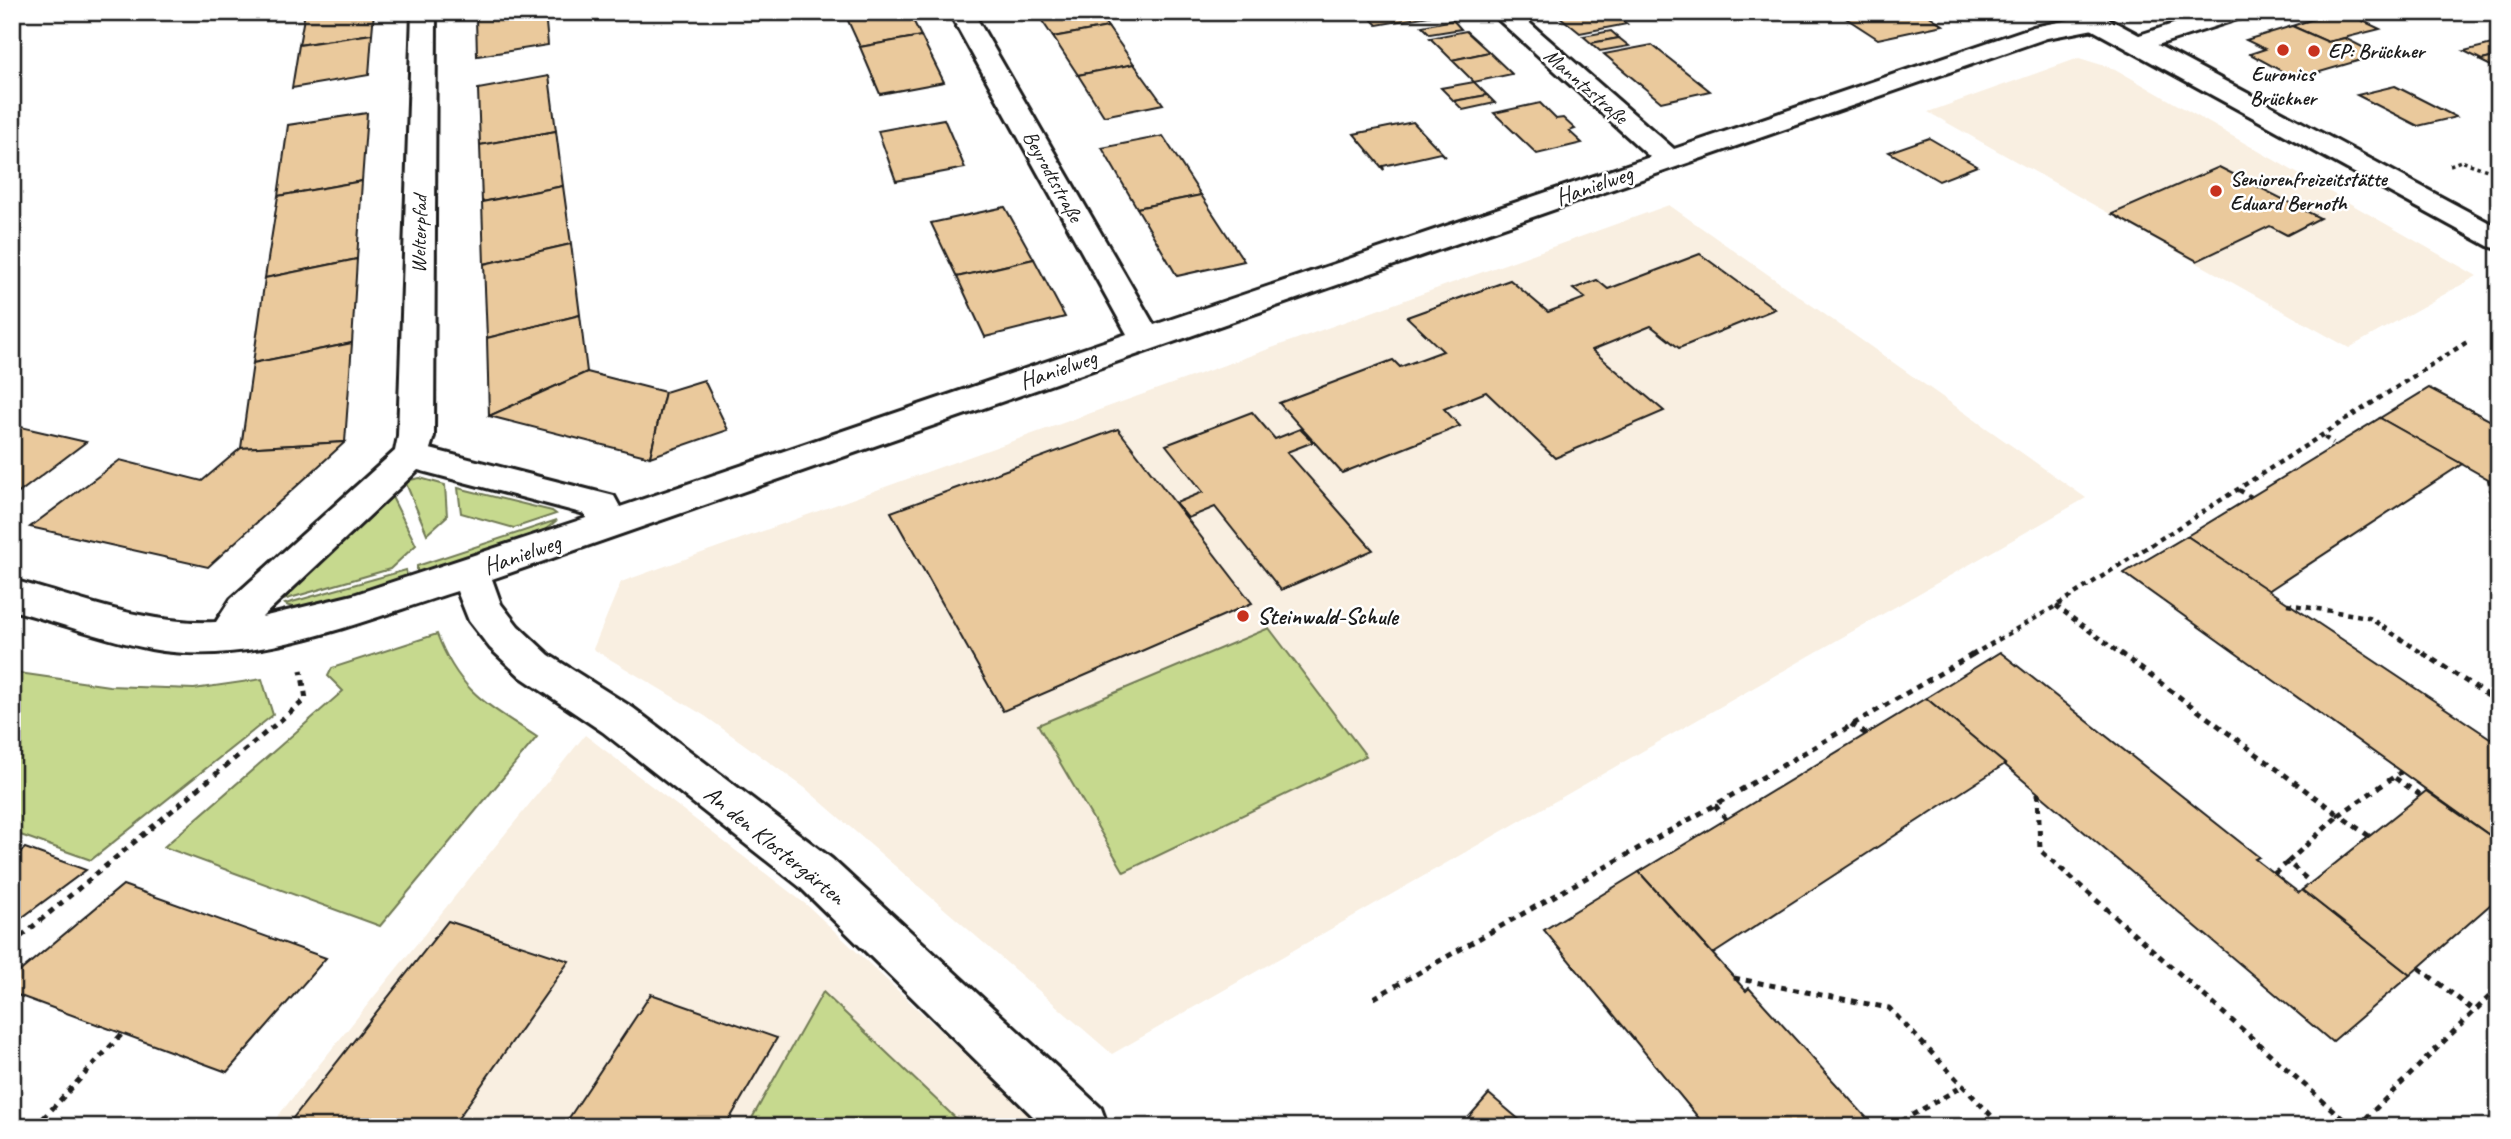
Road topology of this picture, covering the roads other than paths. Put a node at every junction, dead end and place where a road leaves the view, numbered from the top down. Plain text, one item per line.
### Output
1 (424, 12) edge
2 (961, 12) edge
3 (1502, 12) edge
4 (2235, 12) edge
5 (2087, 17) edge
6 (2136, 44) junction
7 (1669, 159) junction
8 (2499, 240) edge
9 (1146, 338) junction
10 (411, 456) junction
11 (606, 525) junction
12 (470, 572) junction
13 (12, 596) edge
14 (228, 637) junction
15 (1082, 1127) edge

1 - 10 street, Welterpfad
2 - 9 street, Beyrodtstraße
3 - 7 street, Manntzstraße
4 - 6 street
5 - 6 street
5 - 7 street, Hanielweg
6 - 8 street
7 - 9 street, Hanielweg
9 - 11 street, Hanielweg
10 - 11 street
10 - 14 street
11 - 12 street, Hanielweg
12 - 14 street, Hanielweg
12 - 15 street, An den Klostergärten
13 - 14 street, Hanielweg

